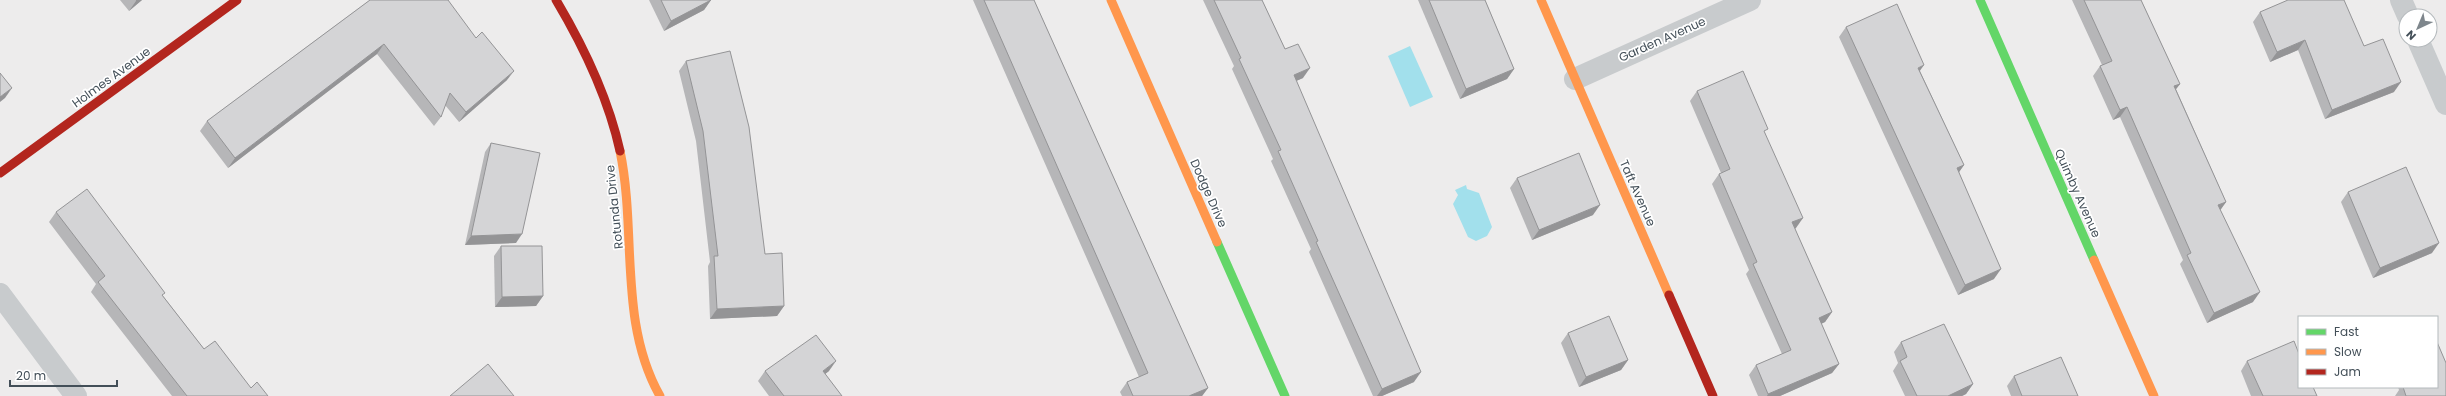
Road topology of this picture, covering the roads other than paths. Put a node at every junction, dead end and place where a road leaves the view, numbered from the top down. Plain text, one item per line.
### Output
1 (237, 0) edge
2 (556, 0) edge
3 (1111, 0) edge
4 (1540, 0) edge
5 (1750, 0) edge
6 (1980, 0) edge
7 (2422, 48) edge
8 (1575, 79) junction
9 (2446, 104) edge
10 (0, 173) edge
11 (0, 294) edge
12 (657, 395) edge
13 (76, 396) edge
14 (1285, 396) edge
15 (1713, 396) edge
16 (2154, 396) edge

1 - 10 street, Holmes Avenue
2 - 12 street, Rotunda Drive
3 - 14 street, Dodge Drive
4 - 8 street, Taft Avenue
5 - 8 street, Garden Avenue
6 - 16 street, Quimby Avenue
7 - 9 street
8 - 15 street, Taft Avenue
11 - 13 street

